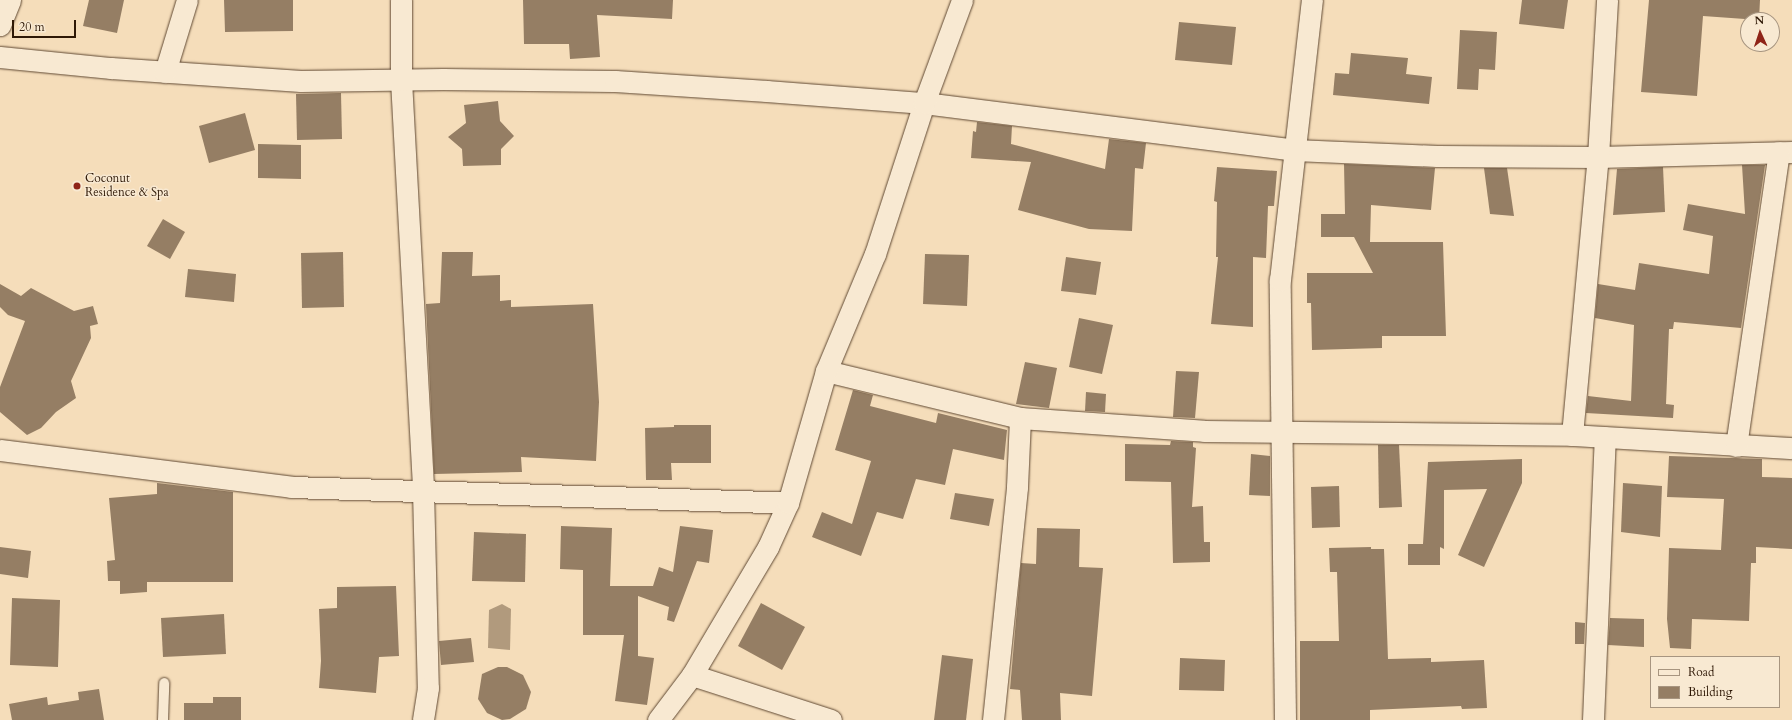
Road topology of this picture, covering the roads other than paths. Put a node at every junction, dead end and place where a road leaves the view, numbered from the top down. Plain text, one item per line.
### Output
1 (10, 0) edge
2 (187, 0) edge
3 (400, 0) edge
4 (962, 0) edge
5 (1312, 0) edge
6 (1607, 0) edge
7 (0, 24) edge
8 (0, 57) edge
9 (165, 72) junction
10 (401, 80) junction
11 (924, 103) junction
12 (1294, 150) junction
13 (1786, 152) edge
14 (1598, 156) junction
15 (826, 371) junction
16 (1020, 418) junction
17 (1281, 430) junction
18 (1572, 435) junction
19 (1605, 437) junction
20 (1736, 446) junction
21 (1792, 448) edge
22 (0, 450) edge
23 (423, 490) junction
24 (788, 503) junction
25 (692, 675) junction
26 (164, 683) dead end
27 (163, 720) edge
28 (424, 720) edge
29 (658, 720) edge
30 (831, 720) edge
31 (993, 720) edge
32 (1285, 720) edge
33 (1593, 720) edge

1 - 7 street
2 - 9 street
3 - 10 street
4 - 11 street
5 - 12 street
6 - 14 street
8 - 9 street
9 - 10 street
10 - 11 street
10 - 23 street
11 - 12 street
11 - 15 street
12 - 14 street
12 - 17 street
13 - 14 street
13 - 20 street
14 - 18 street
15 - 16 street
15 - 24 street
16 - 17 street
16 - 31 street
17 - 18 street
17 - 32 street
18 - 19 street
19 - 20 street
19 - 33 street
20 - 21 street
22 - 23 street
23 - 24 street
23 - 28 street
24 - 25 street
25 - 29 street
25 - 30 street
26 - 27 lane

